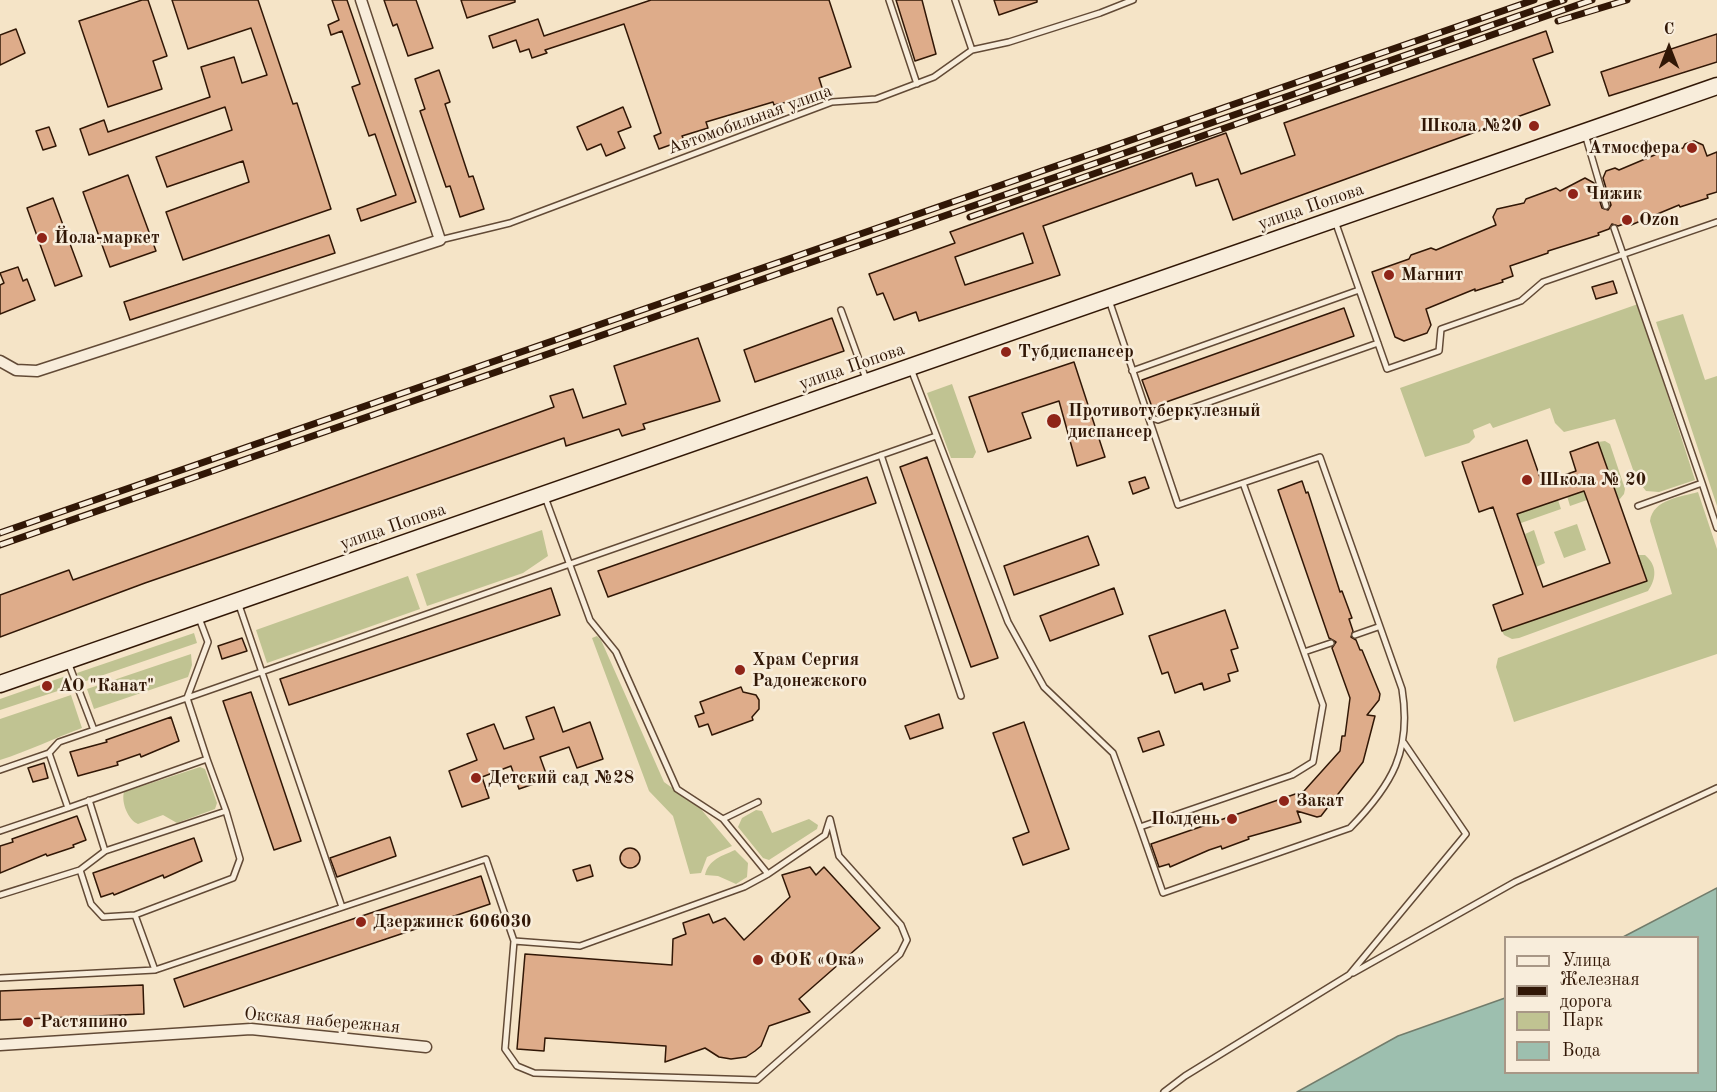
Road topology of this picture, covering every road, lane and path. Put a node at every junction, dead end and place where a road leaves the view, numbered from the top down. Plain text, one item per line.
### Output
1 (361, 0) edge
2 (889, 0) edge
3 (955, 0) edge
4 (1133, 0) edge
5 (972, 50) junction
6 (917, 84) junction
7 (1717, 86) edge
8 (1585, 132) junction
9 (1606, 206) dead end
10 (1335, 219) junction
11 (1717, 222) edge
12 (1614, 228) dead end
13 (440, 240) junction
14 (1623, 254) junction
15 (1359, 290) junction
16 (1108, 299) junction
17 (841, 310) dead end
18 (1378, 343) junction
19 (0, 361) edge
20 (910, 368) junction
21 (1132, 370) junction
22 (868, 383) junction
23 (1149, 417) junction
24 (936, 436) junction
25 (881, 455) junction
26 (1243, 483) junction
27 (1702, 483) junction
28 (544, 495) junction
29 (1638, 506) dead end
30 (1717, 528) edge
31 (571, 563) junction
32 (238, 602) junction
33 (198, 615) junction
34 (1378, 627) junction
35 (1354, 635) dead end
36 (1331, 643) dead end
37 (1304, 652) junction
38 (67, 661) junction
39 (263, 671) junction
40 (0, 684) edge
41 (961, 696) dead end
42 (188, 698) junction
43 (94, 730) junction
44 (1404, 743) junction
45 (49, 753) junction
46 (207, 759) junction
47 (0, 770) edge
48 (1717, 788) edge
49 (89, 800) junction
50 (758, 802) dead end
51 (68, 808) junction
52 (226, 811) junction
53 (723, 819) junction
54 (1140, 827) junction
55 (0, 831) edge
56 (105, 851) junction
57 (80, 870) junction
58 (768, 874) junction
59 (0, 895) edge
60 (342, 907) junction
61 (135, 915) junction
62 (513, 941) junction
63 (155, 970) junction
64 (1349, 975) junction
65 (0, 978) edge
66 (0, 1045) edge
67 (426, 1047) dead end
68 (1164, 1092) edge

1 - 13 street
2 - 6 lane
3 - 5 lane
4 - 5 lane, Автомобильная улица
5 - 6 lane, Автомобильная улица
6 - 13 lane, Автомобильная улица
7 - 8 street, улица Попова
8 - 9 lane
8 - 10 street, улица Попова
10 - 15 lane
10 - 16 street, улица Попова
11 - 14 lane
12 - 14 lane
13 - 19 street
14 - 18 lane
14 - 27 lane
15 - 18 lane
15 - 21 lane
16 - 20 street, улица Попова
16 - 21 lane
17 - 22 lane
18 - 23 lane
20 - 22 street, улица Попова
20 - 24 lane
21 - 23 lane
22 - 28 street, улица Попова
23 - 26 lane
24 - 25 lane
24 - 54 lane
25 - 31 lane
25 - 41 lane
26 - 34 lane
26 - 37 lane
27 - 29 lane
27 - 30 lane
28 - 31 lane
28 - 32 street, улица Попова
31 - 39 lane
31 - 53 lane
32 - 33 street, улица Попова
32 - 39 lane
33 - 38 street, улица Попова
33 - 42 lane
34 - 35 lane
34 - 44 lane
36 - 37 lane
37 - 54 lane
38 - 40 street, улица Попова
38 - 43 lane
39 - 42 lane
39 - 60 lane
42 - 43 lane
42 - 46 lane
43 - 45 lane
44 - 54 lane
44 - 64 lane
45 - 47 lane
45 - 51 lane
46 - 49 lane
46 - 52 lane
48 - 64 lane
49 - 51 lane
49 - 56 lane
50 - 53 lane
51 - 55 lane
52 - 56 lane
52 - 61 lane
53 - 58 lane
56 - 57 lane
57 - 59 lane
57 - 61 lane
58 - 62 lane
58 - 62 lane
60 - 62 lane
60 - 63 lane
61 - 63 lane
63 - 65 lane
64 - 68 lane
66 - 67 street, Окская набережная

